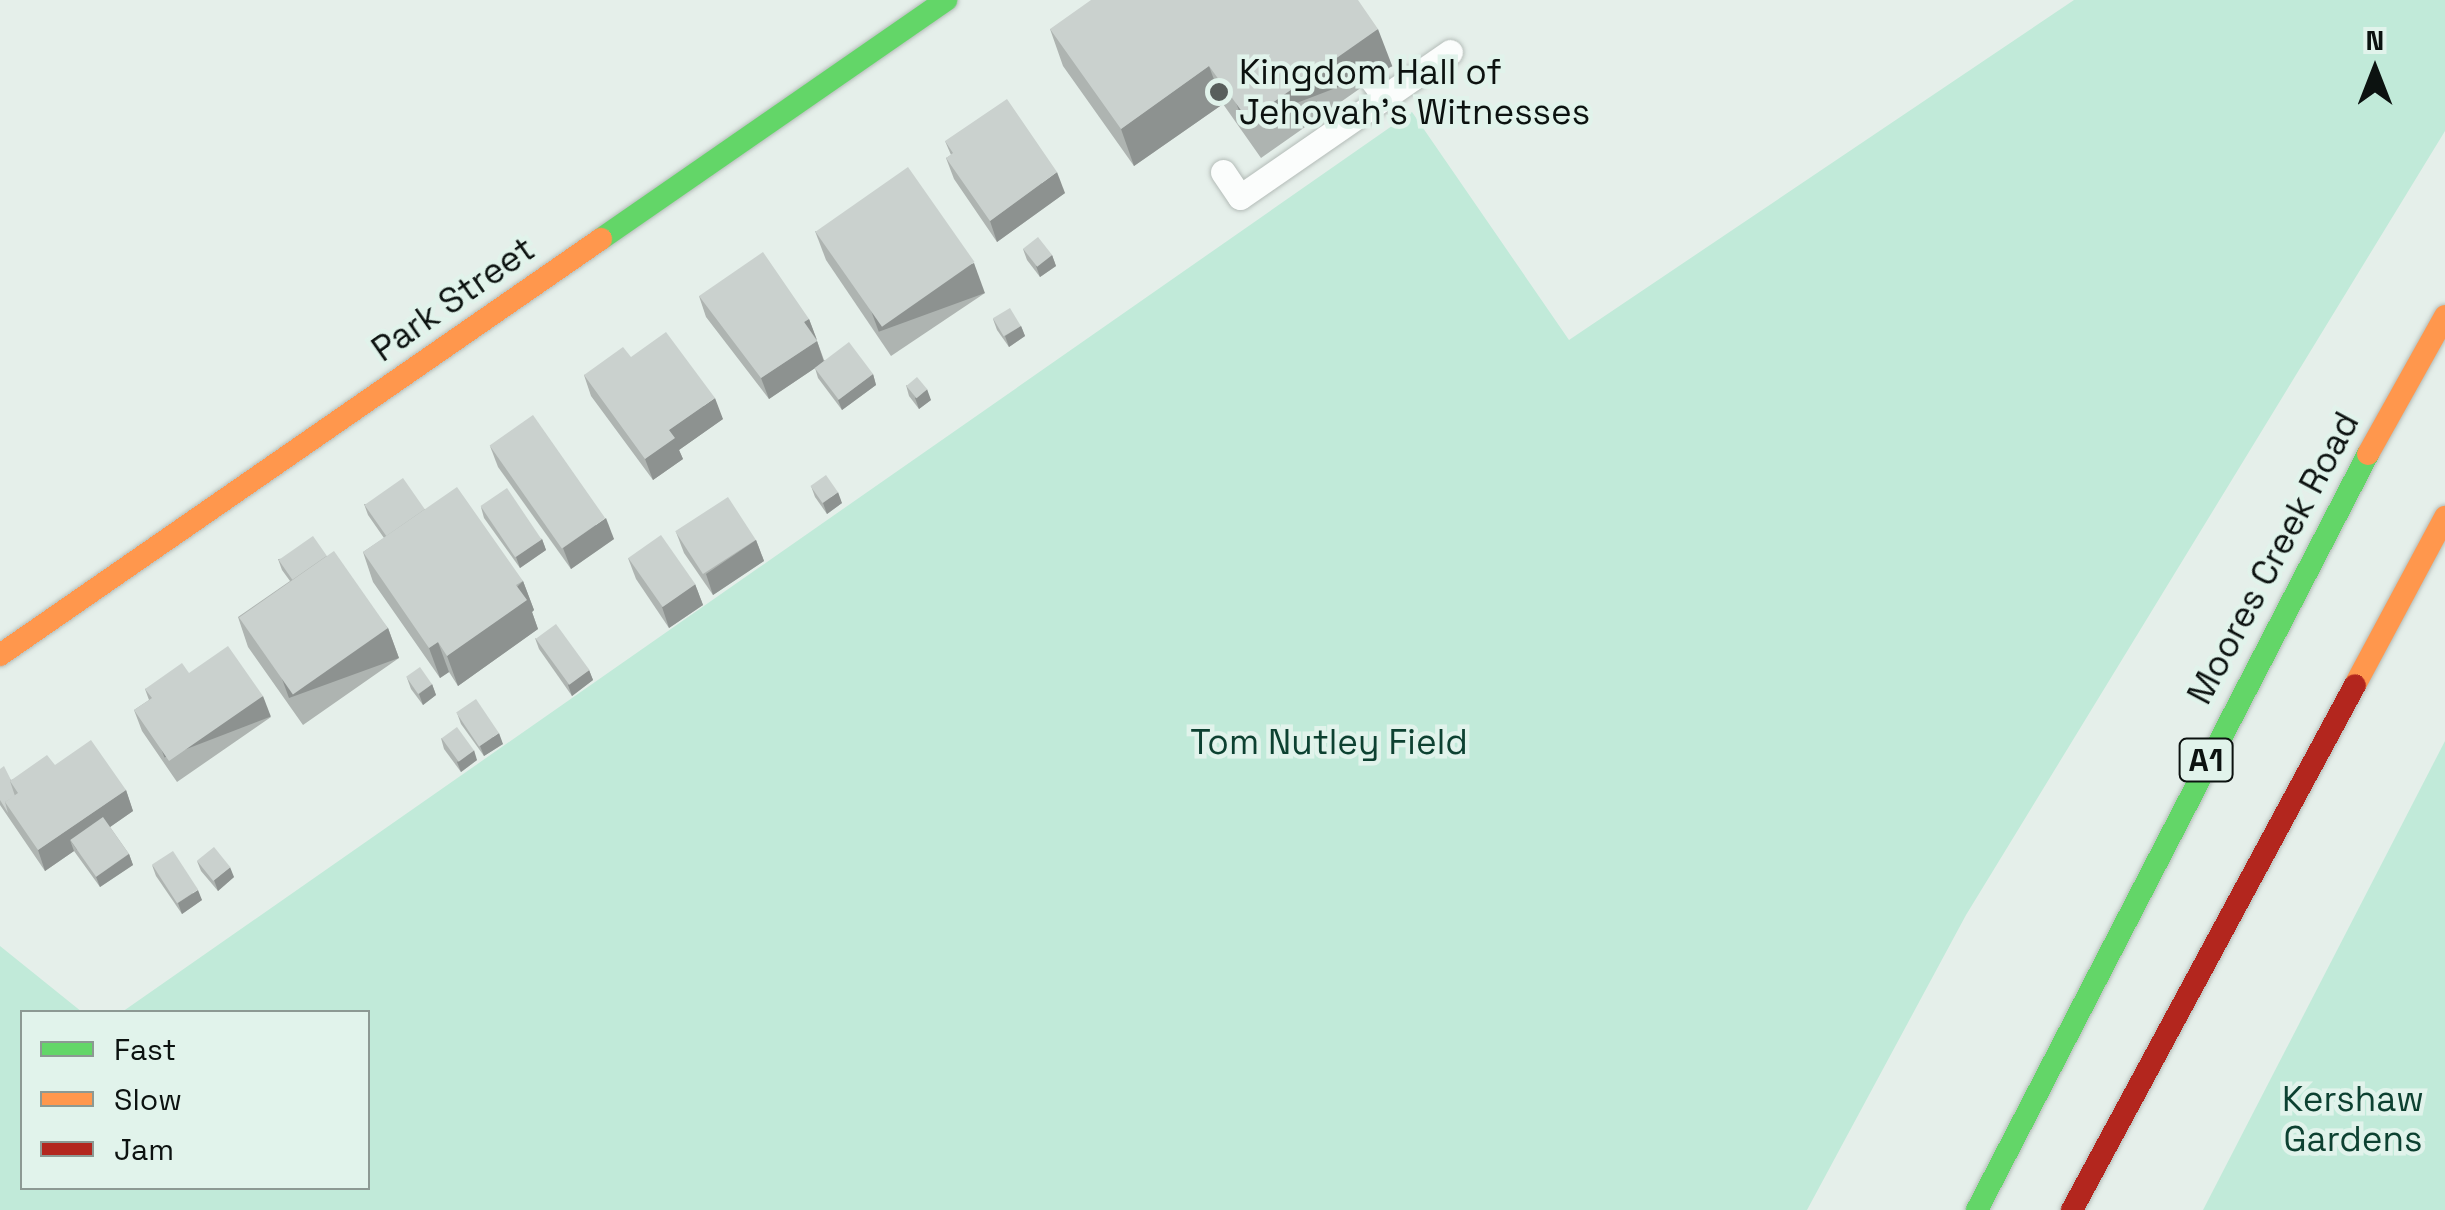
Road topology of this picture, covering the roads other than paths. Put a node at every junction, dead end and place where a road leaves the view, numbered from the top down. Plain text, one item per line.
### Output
1 (946, 0) edge
2 (1450, 52) dead end
3 (1224, 172) dead end
4 (2445, 316) edge
5 (2445, 517) edge
6 (0, 655) edge
7 (1977, 1210) edge
8 (2072, 1210) edge

1 - 6 main road, Park Street
2 - 3 lane
4 - 7 main road, Moores Creek Road / A1
5 - 8 main road

